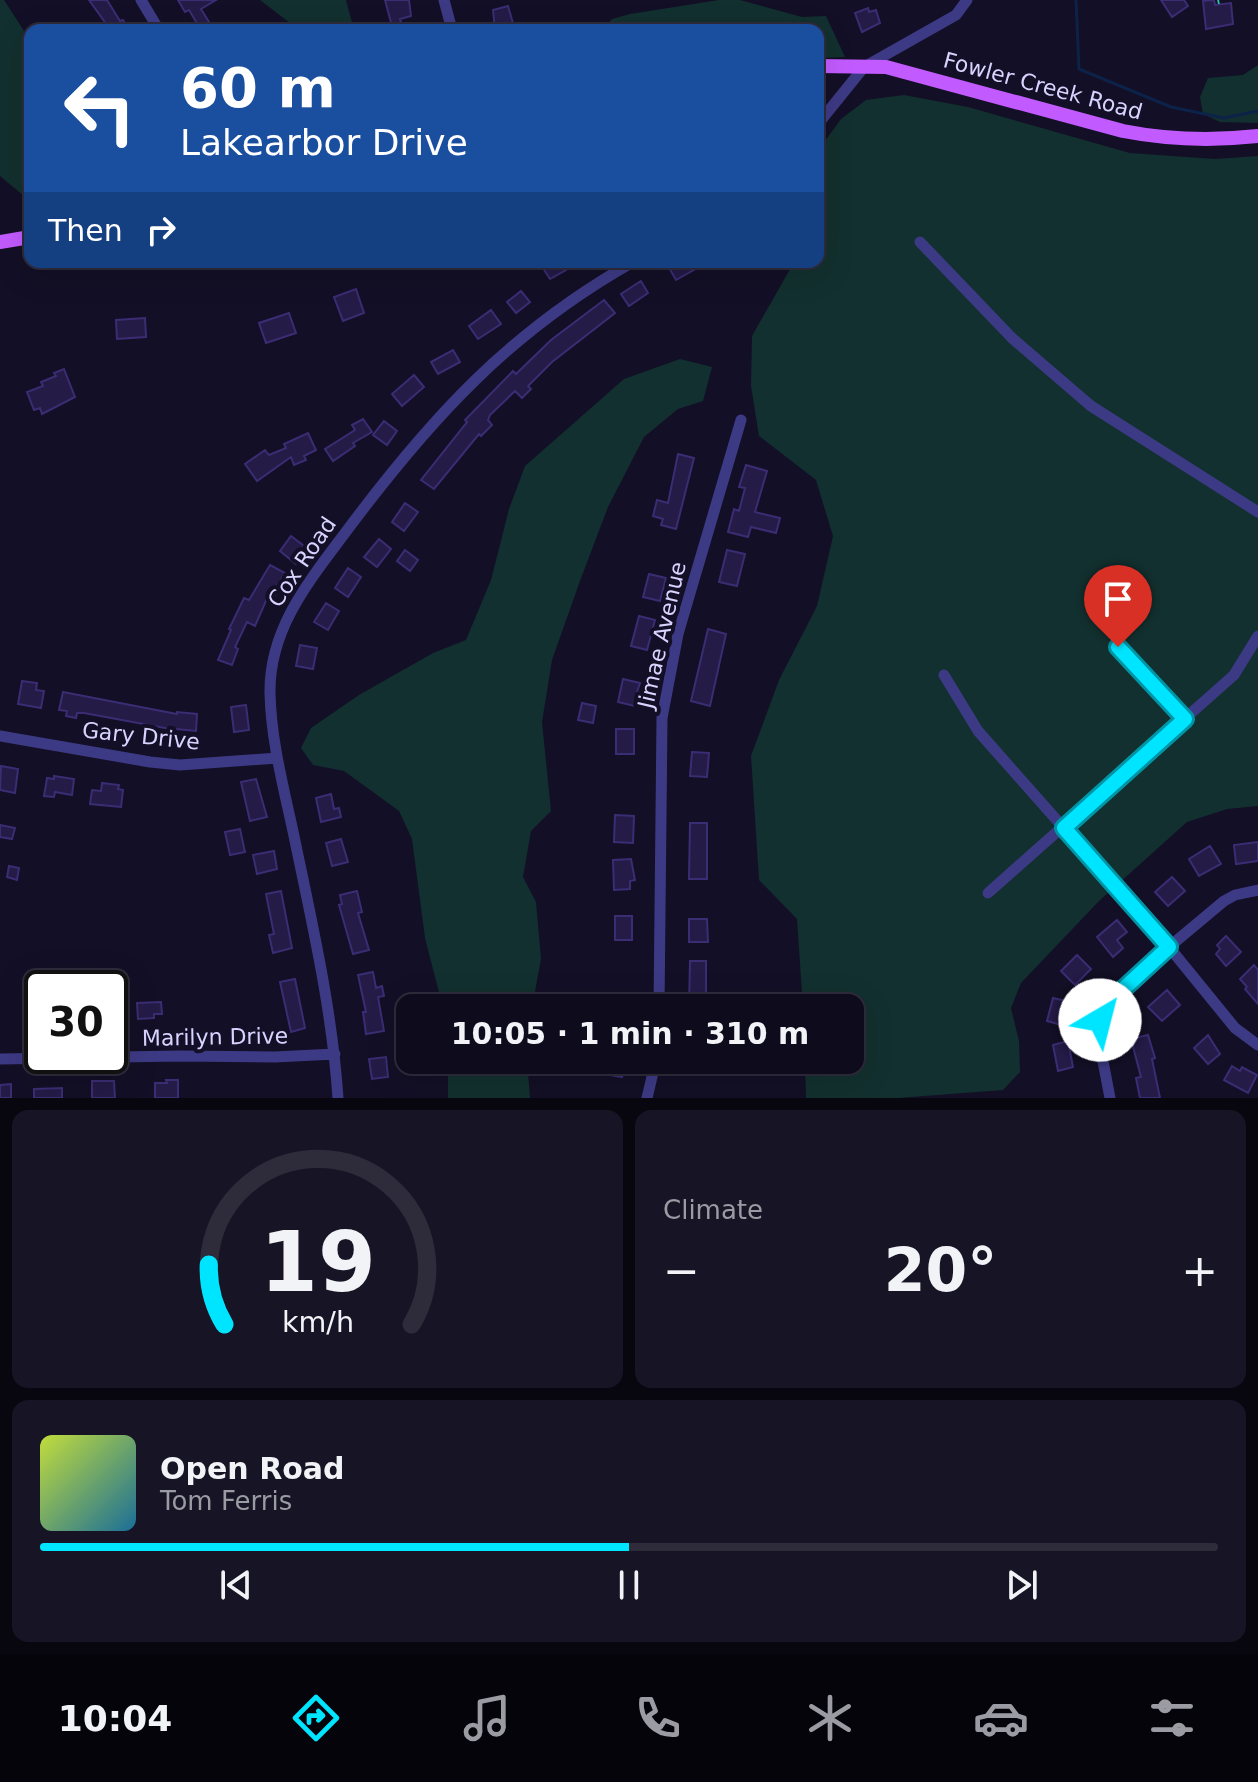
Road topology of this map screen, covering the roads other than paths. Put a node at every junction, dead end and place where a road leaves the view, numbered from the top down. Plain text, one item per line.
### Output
1 (141, 0) edge
2 (444, 0) edge
3 (967, 0) edge
4 (155, 24) edge
5 (450, 24) edge
6 (824, 66) edge
7 (864, 67) junction
8 (824, 117) edge
9 (1258, 136) edge
10 (24, 238) edge
11 (0, 242) edge
12 (920, 242) dead end
13 (623, 268) edge
14 (741, 420) dead end
15 (1258, 512) edge
16 (1258, 636) edge
17 (1118, 647) dead end
18 (944, 675) dead end
19 (1185, 719) junction
20 (0, 736) edge
21 (277, 758) junction
22 (1064, 828) junction
23 (1258, 890) edge
24 (988, 893) dead end
25 (1169, 947) junction
26 (659, 994) edge
27 (1258, 1045) edge
28 (335, 1054) junction
29 (0, 1059) edge
30 (653, 1074) edge
31 (338, 1098) edge
32 (647, 1098) edge
33 (1110, 1098) edge

1 - 4 street
2 - 5 street
3 - 7 street
6 - 7 main road, Fowler Creek Road
7 - 8 street
7 - 9 main road, Fowler Creek Road
10 - 11 main road
12 - 15 street
13 - 21 street, Cox Road
14 - 26 street, Jimae Avenue
16 - 19 street
17 - 19 street
18 - 22 street
19 - 22 street
20 - 21 street, Gary Drive
21 - 28 street, Cox Road
22 - 24 street
22 - 25 street
23 - 25 street
25 - 27 street
25 - 33 street
28 - 29 street, Marilyn Drive
28 - 31 street, Cox Road
30 - 32 street

